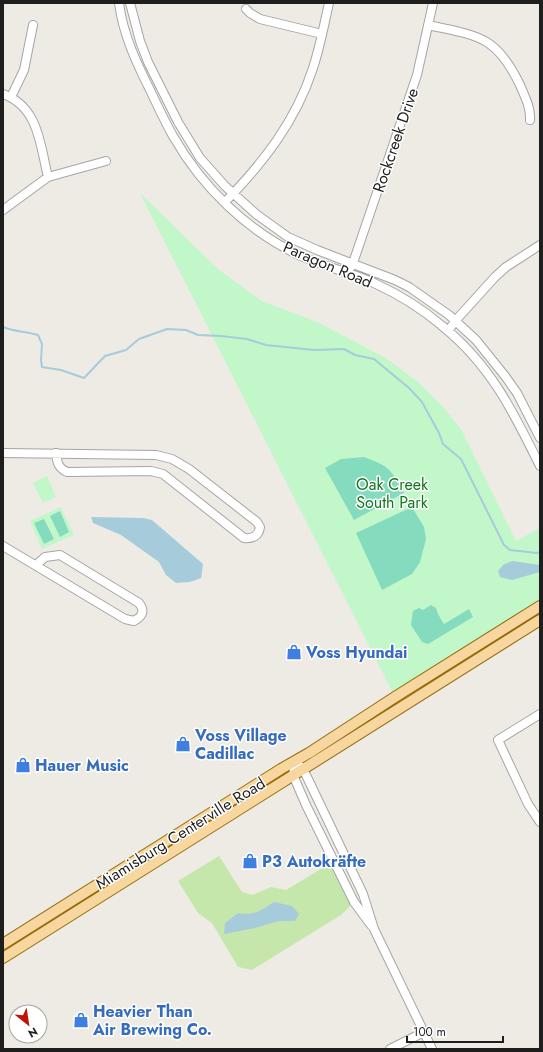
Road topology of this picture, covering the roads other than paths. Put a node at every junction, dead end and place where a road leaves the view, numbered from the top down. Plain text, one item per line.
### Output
1 (119, 3) edge
2 (130, 3) edge
3 (329, 3) edge
4 (433, 3) edge
5 (246, 9) dead end
6 (33, 25) dead end
7 (428, 25) junction
8 (322, 34) junction
9 (7, 96) edge
10 (530, 120) dead end
11 (106, 161) dead end
12 (48, 177) junction
13 (233, 193) junction
14 (225, 202) junction
15 (3, 210) edge
16 (540, 245) edge
17 (354, 263) junction
18 (347, 273) junction
19 (456, 320) junction
20 (448, 331) junction
21 (540, 438) edge
22 (3, 453) edge
23 (56, 453) junction
24 (540, 466) edge
25 (3, 546) edge
26 (36, 565) junction
27 (540, 606) edge
28 (540, 620) edge
29 (474, 648) junction
30 (481, 658) junction
31 (540, 714) edge
32 (295, 762) junction
33 (302, 769) junction
34 (293, 775) junction
35 (540, 822) edge
36 (194, 825) junction
37 (199, 835) junction
38 (374, 929) junction
39 (3, 944) edge
40 (3, 958) edge
41 (424, 1032) junction
42 (390, 1049) edge
43 (432, 1049) edge

1 - 14 street, Paragon Road
2 - 13 street, Paragon Road
3 - 8 street
4 - 7 street, Rockcreek Drive
5 - 8 street
6 - 9 street
7 - 10 street
7 - 17 street, Rockcreek Drive
8 - 13 street
9 - 12 street
11 - 12 street
12 - 15 street
13 - 14 street
13 - 17 street, Paragon Road
14 - 18 street, Paragon Road
16 - 19 street
17 - 18 street, Rockcreek Drive
17 - 19 street, Paragon Road
18 - 20 street, Paragon Road
19 - 20 street
19 - 21 street, Paragon Road
20 - 24 street, Paragon Road
22 - 23 street
23 - 23 street
25 - 26 street
26 - 26 street
27 - 29 main road, Miamisburg Centerville Road
28 - 30 main road, Miamisburg Centerville Road
29 - 30 main road
29 - 32 main road, Miamisburg Centerville Road
30 - 33 main road, Miamisburg Centerville Road
31 - 35 street
32 - 33 street
32 - 34 street
32 - 36 main road, Miamisburg Centerville Road
33 - 34 main road, Miamisburg Centerville Road
33 - 38 street
34 - 37 main road, Miamisburg Centerville Road
34 - 38 street
36 - 37 main road
36 - 39 main road, Miamisburg Centerville Road
37 - 40 main road, Miamisburg Centerville Road
38 - 41 street
41 - 42 street
41 - 43 street

